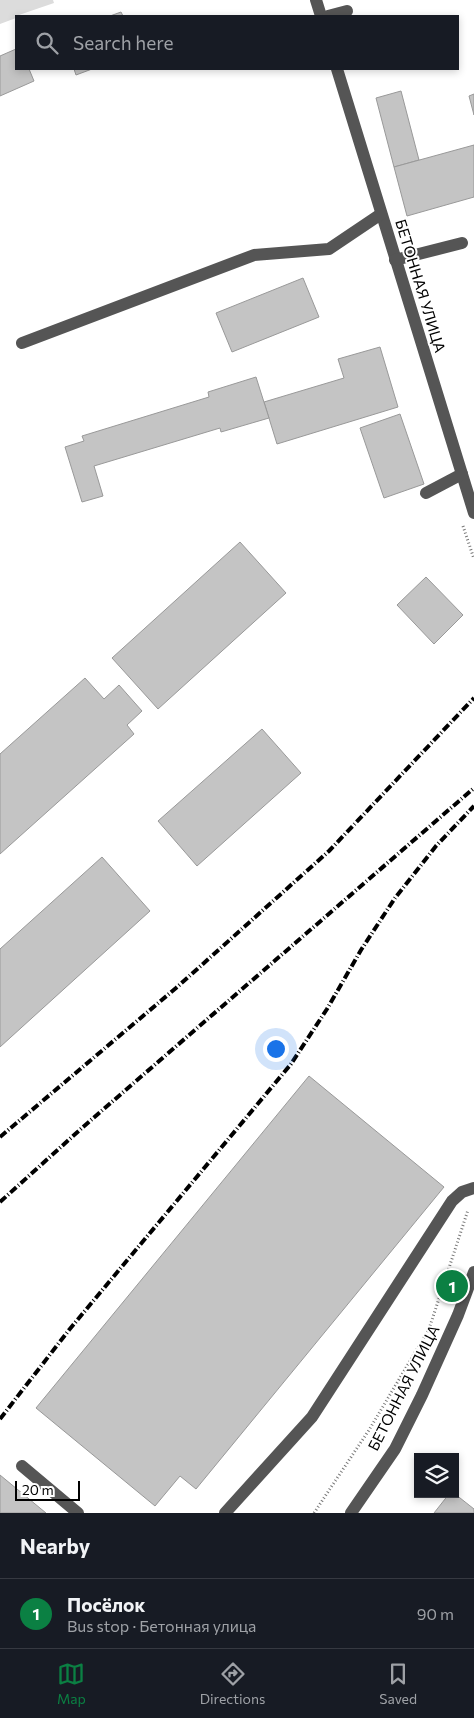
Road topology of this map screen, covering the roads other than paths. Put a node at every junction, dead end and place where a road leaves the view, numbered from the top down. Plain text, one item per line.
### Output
1 (316, 0) edge
2 (347, 11) dead end
3 (321, 15) edge
4 (332, 15) edge
5 (337, 70) edge
6 (381, 214) junction
7 (462, 243) dead end
8 (395, 260) junction
9 (22, 343) dead end
10 (462, 474) junction
11 (426, 493) dead end
12 (474, 513) edge
13 (474, 1188) edge
14 (474, 1272) edge
15 (22, 1466) dead end
16 (78, 1513) edge
17 (225, 1513) edge
18 (351, 1513) edge

1 - 3 street
2 - 4 street
5 - 6 street, БЕТОННАЯ УЛИЦА
6 - 8 street, БЕТОННАЯ УЛИЦА
6 - 9 street
7 - 8 street
8 - 10 street, БЕТОННАЯ УЛИЦА
10 - 11 street
10 - 12 street, БЕТОННАЯ УЛИЦА
13 - 17 street
14 - 18 street, БЕТОННАЯ УЛИЦА
15 - 16 street

